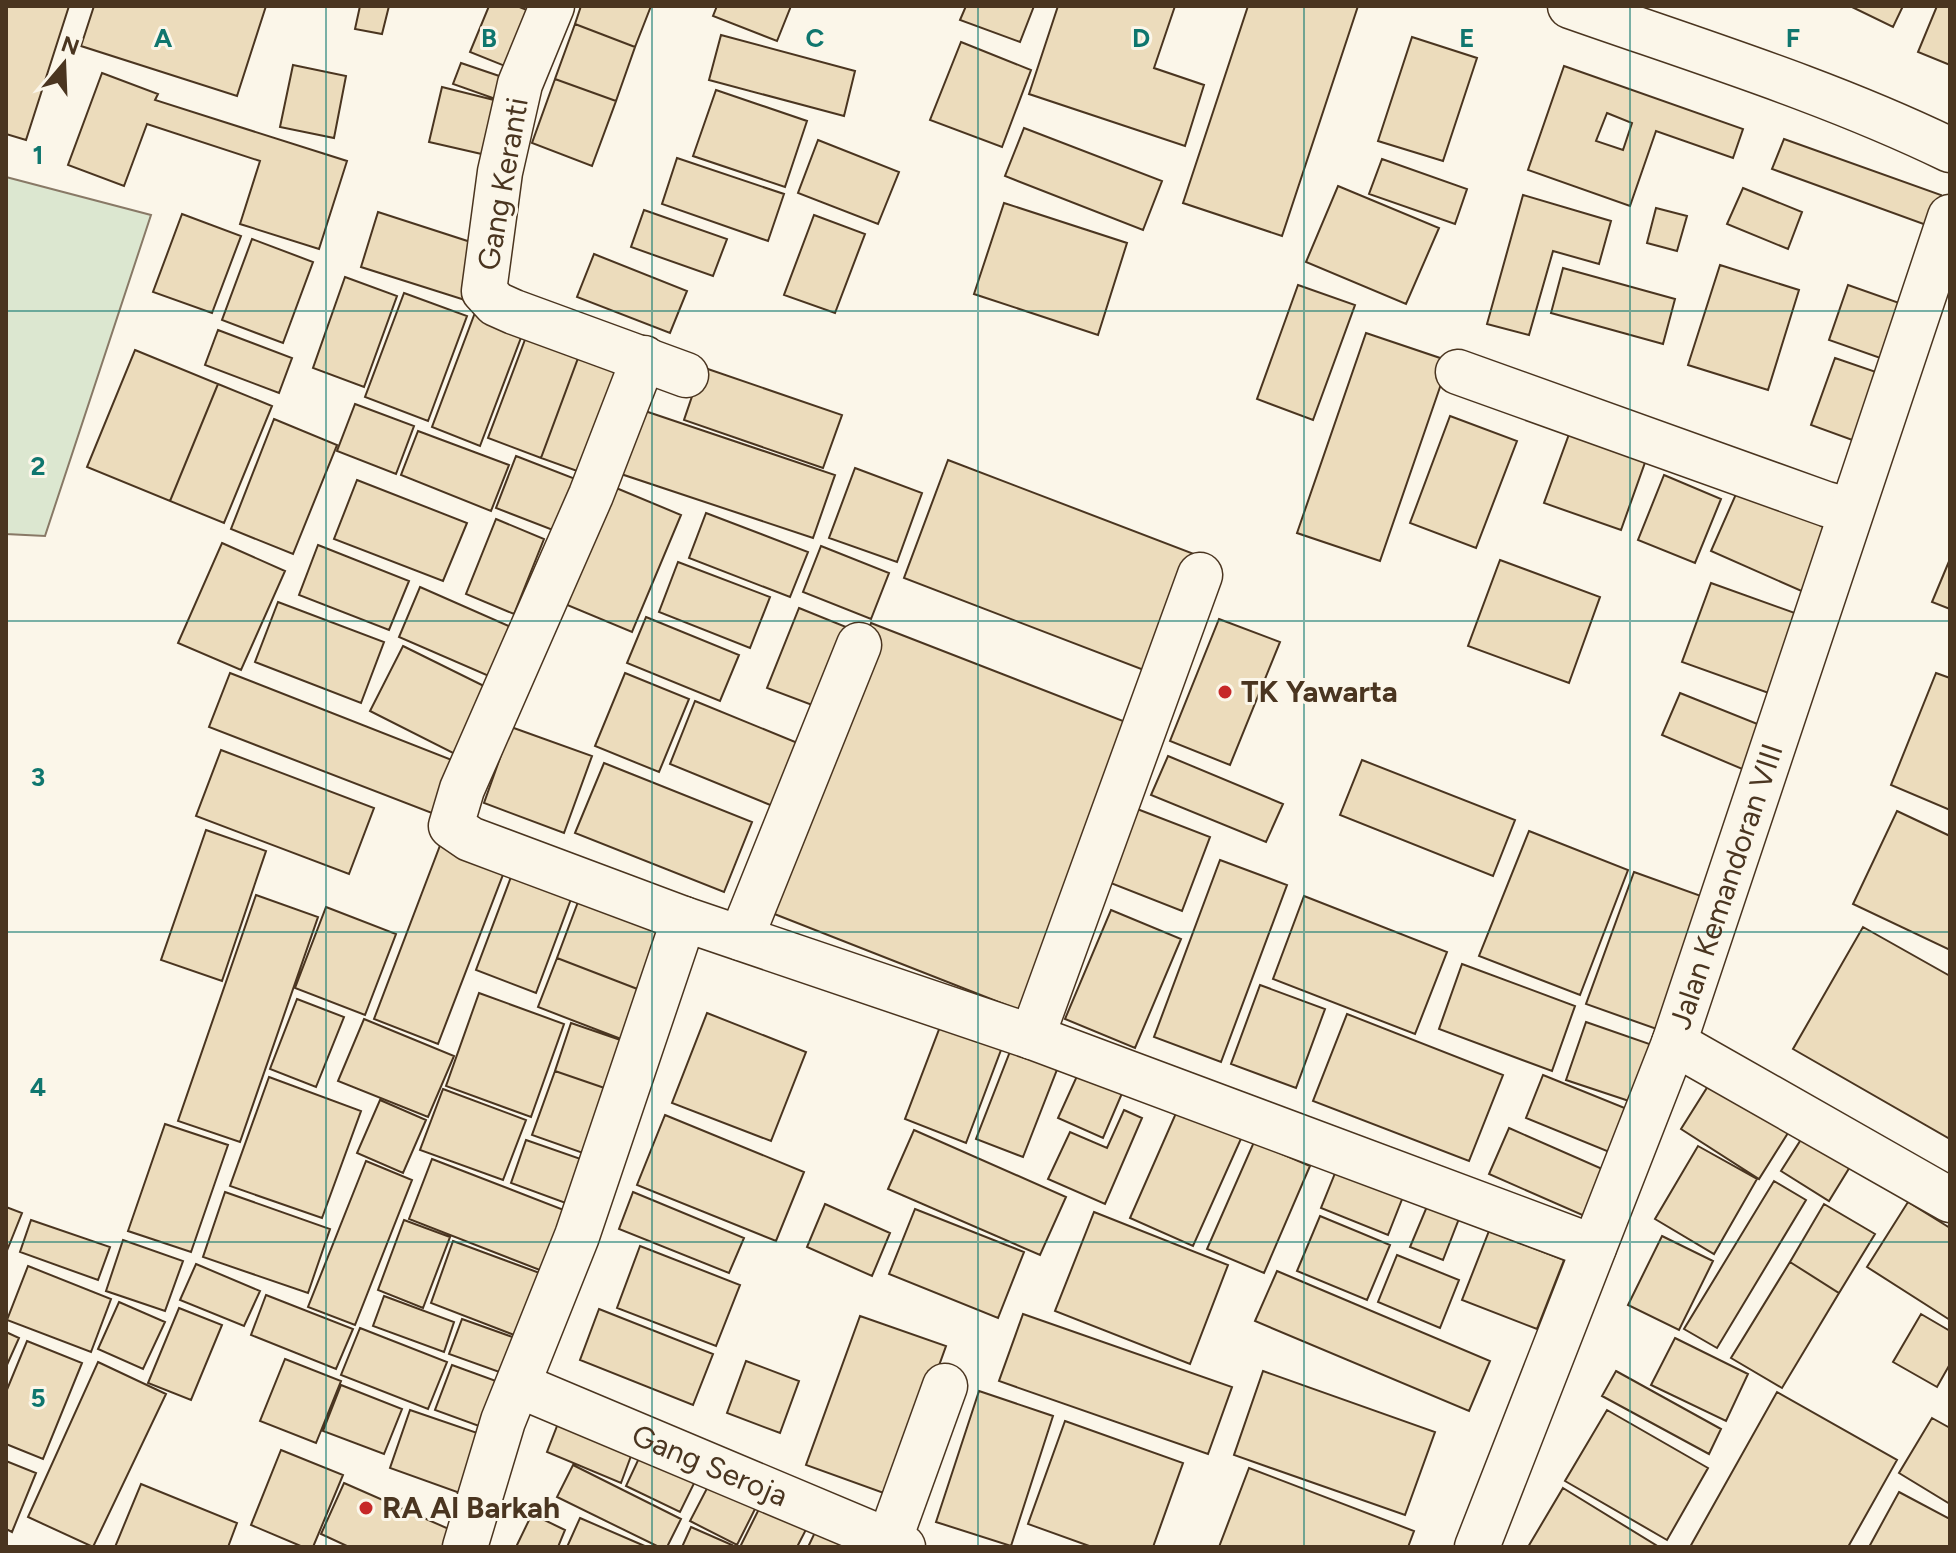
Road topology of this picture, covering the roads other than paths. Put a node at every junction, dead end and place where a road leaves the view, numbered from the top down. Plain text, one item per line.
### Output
1 (552, 6) edge
2 (1570, 6) edge
3 (1950, 150) edge
4 (1950, 217) edge
5 (644, 358) junction
6 (1458, 372) dead end
7 (686, 375) dead end
8 (1851, 511) junction
9 (1200, 575) dead end
10 (859, 645) dead end
11 (684, 919) junction
12 (741, 938) junction
13 (1032, 1037) junction
14 (1674, 1043) junction
15 (1950, 1200) edge
16 (1594, 1247) junction
17 (518, 1385) junction
18 (945, 1386) dead end
19 (896, 1544) edge
20 (465, 1547) edge
21 (1477, 1547) edge

1 - 5 street, Gang Keranti
2 - 3 street
4 - 8 street, Jalan Kemandoran VIII
5 - 7 street, Gang Keranti
5 - 11 street
6 - 8 street
8 - 14 street, Jalan Kemandoran VIII
9 - 13 street
10 - 12 street
11 - 12 street
11 - 17 street
12 - 13 street
13 - 16 street
14 - 15 street
14 - 16 street, Jalan Kemandoran VIII
16 - 21 street, Jalan Kemandoran VIII
17 - 19 street, Gang Seroja
17 - 20 street
18 - 19 street

